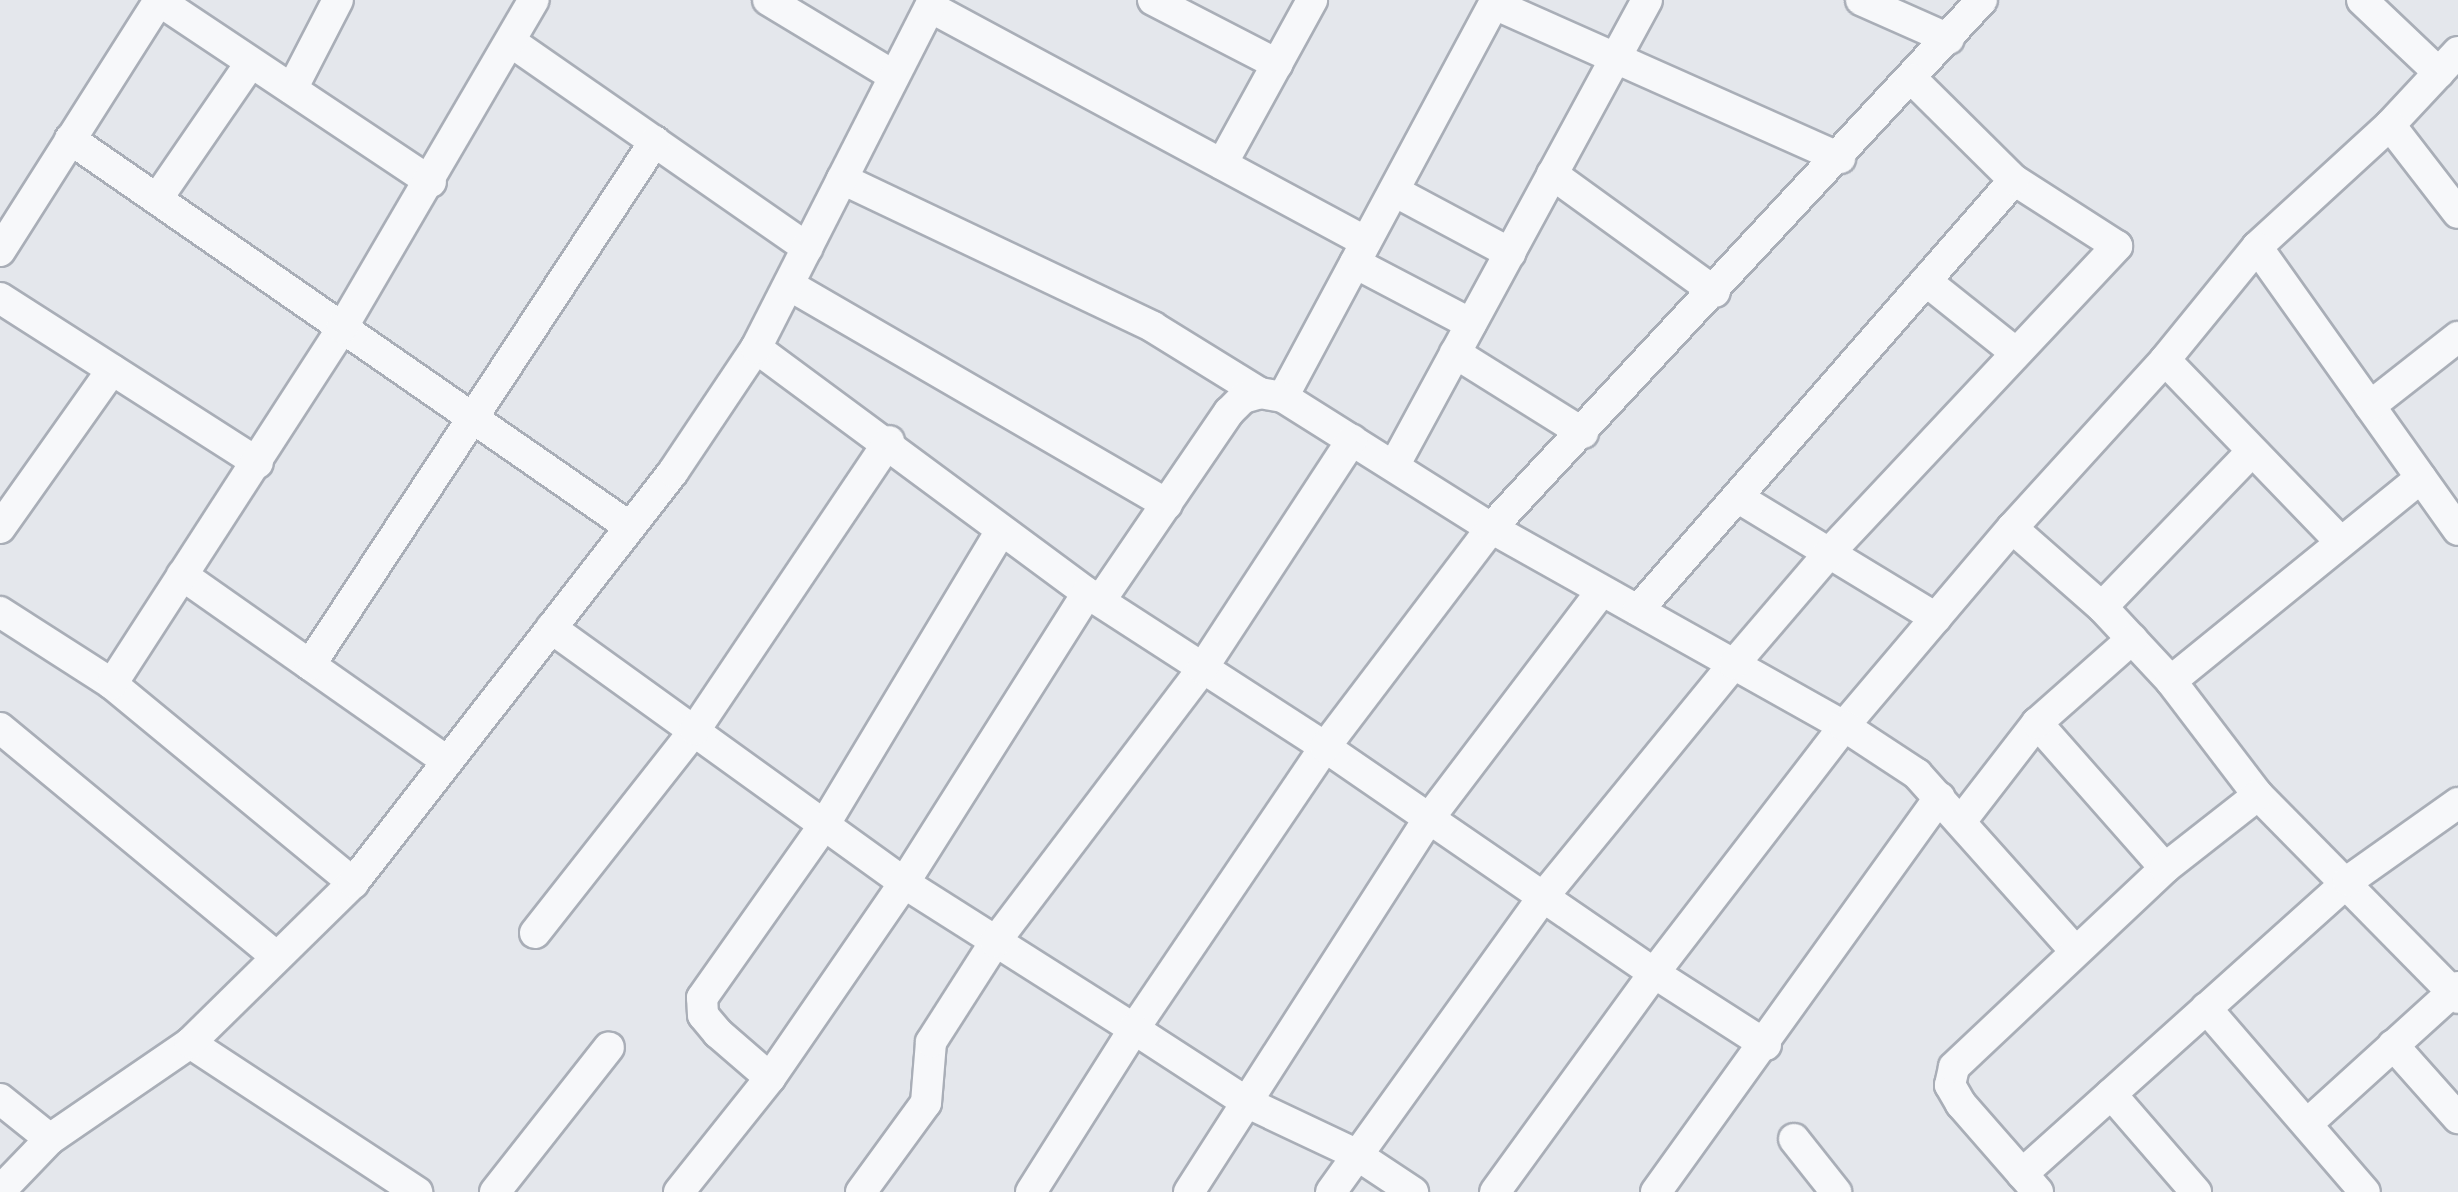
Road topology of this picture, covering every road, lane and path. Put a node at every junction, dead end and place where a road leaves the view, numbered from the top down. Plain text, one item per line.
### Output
1 (159, 0) edge
2 (338, 0) edge
3 (534, 0) edge
4 (768, 0) edge
5 (1153, 0) edge
6 (1312, 0) edge
7 (1647, 0) edge
8 (1861, 0) edge
9 (1982, 0) edge
10 (2363, 0) edge
11 (1495, 2) edge
12 (931, 3) edge
13 (1949, 39) junction
14 (511, 42) junction
15 (1615, 58) junction
16 (2449, 62) edge
17 (1277, 64) junction
18 (249, 65) junction
19 (894, 76) junction
20 (1912, 80) junction
21 (292, 89) junction
22 (2390, 126) junction
23 (70, 139) junction
24 (655, 141) junction
25 (1840, 158) junction
26 (1222, 164) junction
27 (1552, 174) junction
28 (842, 179) junction
29 (2014, 180) junction
30 (431, 182) junction
31 (1394, 191) junction
32 (157, 199) junction
33 (2458, 213) edge
34 (2257, 247) junction
35 (807, 248) junction
36 (0, 251) edge
37 (1361, 253) junction
38 (1510, 253) junction
39 (1926, 280) junction
40 (789, 285) junction
41 (1715, 292) junction
42 (0, 298) edge
43 (1471, 324) junction
44 (342, 328) junction
45 (2458, 337) edge
46 (756, 348) junction
47 (2014, 352) junction
48 (1455, 353) junction
49 (2165, 360) junction
50 (112, 370) junction
51 (1271, 395) junction
52 (2370, 406) junction
53 (472, 419) junction
54 (1583, 433) junction
55 (1352, 440) junction
56 (889, 441) junction
57 (2250, 453) junction
58 (258, 463) junction
59 (1394, 466) junction
60 (2421, 478) junction
61 (1737, 497) junction
62 (1167, 504) junction
63 (0, 528) edge
64 (630, 528) junction
65 (1491, 528) junction
66 (2012, 528) junction
67 (2458, 530) edge
68 (1000, 531) junction
69 (2341, 542) junction
70 (1829, 553) junction
71 (182, 575) junction
72 (1601, 592) junction
73 (1094, 597) junction
74 (2102, 607) junction
75 (1638, 610) junction
76 (0, 612) edge
77 (1935, 618) junction
78 (551, 628) junction
79 (2132, 639) junction
80 (1734, 664) junction
81 (310, 665) junction
82 (1202, 669) junction
83 (2171, 681) junction
84 (112, 684) junction
85 (2037, 723) junction
86 (1844, 726) junction
87 (0, 728) edge
88 (695, 730) junction
89 (1325, 747) junction
90 (445, 760) junction
91 (2258, 795) junction
92 (1940, 797) junction
93 (2458, 803) edge
94 (1962, 820) junction
95 (1427, 821) junction
96 (826, 822) junction
97 (2165, 868) junction
98 (2348, 881) junction
99 (354, 883) junction
100 (904, 883) junction
101 (1543, 897) junction
102 (535, 933) dead end
103 (995, 942) junction
104 (2075, 951) junction
105 (277, 957) junction
106 (1654, 973) junction
107 (2456, 992) edge
108 (2206, 1008) junction
109 (1134, 1029) junction
110 (190, 1043) junction
111 (1766, 1045) junction
112 (2393, 1045) junction
113 (609, 1047) dead end
114 (770, 1078) junction
115 (2111, 1094) junction
116 (0, 1099) edge
117 (1248, 1103) junction
118 (2458, 1118) edge
119 (2307, 1124) junction
120 (50, 1139) junction
121 (1794, 1139) dead end
122 (1354, 1153) junction
123 (2030, 1183) edge
124 (0, 1191) edge
125 (417, 1192) edge
126 (495, 1192) edge
127 (679, 1192) edge
128 (861, 1192) edge
129 (1031, 1192) edge
130 (1189, 1192) edge
131 (1331, 1192) edge
132 (1413, 1192) edge
133 (1495, 1192) edge
134 (1656, 1192) edge
135 (1836, 1192) edge
136 (2196, 1192) edge
137 (2365, 1192) edge

1 - 18 street
1 - 23 street
2 - 21 street
3 - 14 street
4 - 19 street
5 - 17 street
6 - 17 street
7 - 15 street
8 - 13 street
9 - 13 street
10 - 16 street
11 - 15 street
11 - 31 street
12 - 19 street
12 - 26 street
13 - 20 street
14 - 24 street
14 - 30 street
15 - 25 street
15 - 27 street
16 - 22 street
17 - 26 street
18 - 21 street
18 - 32 street
19 - 28 street
20 - 25 street
20 - 29 street
21 - 30 street
22 - 33 street
22 - 34 street
23 - 32 street
23 - 36 street
24 - 35 street
24 - 53 street
25 - 41 street
26 - 37 street
27 - 38 street
27 - 41 street
28 - 35 street
28 - 51 street
29 - 39 street
29 - 47 street
30 - 44 street
31 - 37 street
31 - 38 street
32 - 44 street
34 - 49 street
34 - 52 street
35 - 40 street
37 - 43 street
37 - 51 street
38 - 43 street
39 - 47 street
39 - 61 street
40 - 46 street
40 - 62 street
41 - 54 street
42 - 50 street
43 - 48 street
44 - 53 street
44 - 58 street
45 - 52 street
46 - 56 street
46 - 64 street
47 - 70 street
48 - 54 street
48 - 59 street
49 - 57 street
49 - 66 street
50 - 58 street
50 - 63 street
51 - 55 street
51 - 62 street
52 - 60 street
53 - 64 street
53 - 81 street
54 - 65 street
55 - 59 street
55 - 82 street
56 - 68 street
56 - 88 street
57 - 69 street
57 - 74 street
58 - 71 street
59 - 65 street
60 - 67 street
60 - 69 street
61 - 70 street
61 - 75 street
62 - 73 street
64 - 78 street
65 - 72 street
65 - 89 street
66 - 74 street
66 - 77 street
68 - 73 street
68 - 96 street
69 - 83 street
70 - 77 street
70 - 80 street
71 - 81 street
71 - 84 street
72 - 75 street
72 - 95 street
73 - 82 street
73 - 100 street
74 - 79 street
75 - 80 street
76 - 84 street
77 - 86 street
78 - 88 street
78 - 90 street
79 - 83 street
79 - 85 street
80 - 86 street
80 - 101 street
81 - 90 street
82 - 89 street
82 - 103 street
83 - 91 street
84 - 99 street
85 - 94 street
85 - 97 street
86 - 92 street
86 - 106 street
87 - 105 street
88 - 96 street
88 - 102 street
89 - 95 street
89 - 109 street
90 - 99 street
91 - 97 street
91 - 98 street
92 - 94 street
92 - 111 street
93 - 98 street
94 - 104 street
95 - 101 street
95 - 117 street
96 - 100 street
96 - 114 street
97 - 104 street
98 - 107 street
98 - 108 street
99 - 105 street
100 - 103 street
100 - 114 street
101 - 106 street
101 - 122 street
103 - 109 street
103 - 128 street
104 - 123 street
105 - 110 street
106 - 111 street
106 - 133 street
107 - 112 street
108 - 115 street
108 - 119 street
109 - 117 street
109 - 129 street
110 - 120 street
110 - 125 street
111 - 134 street
112 - 118 street
112 - 119 street
113 - 126 street
114 - 127 street
115 - 123 street
115 - 136 street
116 - 120 street
117 - 122 street
117 - 130 street
119 - 137 street
120 - 124 street
121 - 135 street
122 - 131 street
122 - 132 street

